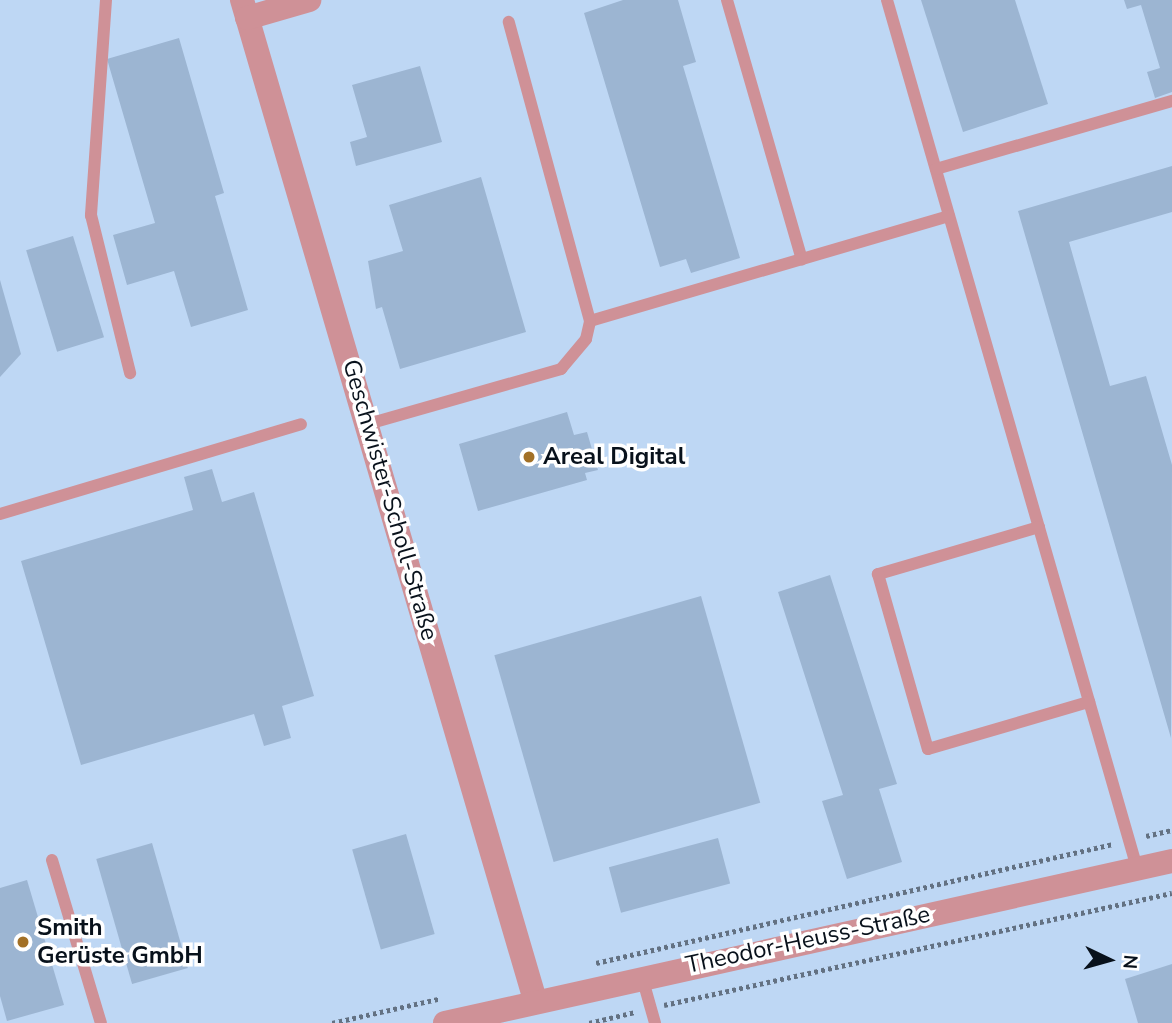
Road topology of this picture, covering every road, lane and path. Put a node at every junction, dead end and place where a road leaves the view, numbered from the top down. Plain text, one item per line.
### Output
1 (106, 0) edge
2 (309, 0) edge
3 (727, 0) edge
4 (887, 0) edge
5 (245, 9) edge
6 (509, 22) dead end
7 (1172, 101) edge
8 (936, 169) junction
9 (949, 216) junction
10 (802, 259) junction
11 (590, 321) junction
12 (130, 373) dead end
13 (301, 424) dead end
14 (368, 424) junction
15 (0, 514) edge
16 (1039, 527) junction
17 (1089, 702) junction
18 (1172, 830) edge
19 (1129, 840) junction
20 (52, 860) dead end
21 (1172, 861) edge
22 (1137, 868) junction
23 (1172, 893) edge
24 (582, 966) dead end
25 (642, 977) junction
26 (450, 996) dead end
27 (536, 1000) junction
28 (650, 1008) junction
29 (101, 1023) edge
30 (332, 1023) edge
31 (445, 1023) edge
32 (589, 1023) edge
33 (655, 1023) edge

1 - 12 lane
2 - 5 street
3 - 10 lane
4 - 8 lane
5 - 14 street, Geschwister-Scholl-Straße
6 - 11 lane
7 - 8 lane
8 - 9 lane
9 - 10 lane
9 - 16 lane
10 - 11 lane
11 - 14 lane
13 - 15 lane
14 - 27 street, Geschwister-Scholl-Straße
16 - 17 lane
16 - 17 lane
17 - 19 lane
18 - 19 path
19 - 22 lane
19 - 24 path
20 - 29 lane
21 - 22 street, Theodor-Heuss-Straße
22 - 25 street, Theodor-Heuss-Straße
23 - 28 path
25 - 27 street, Theodor-Heuss-Straße
25 - 28 lane
26 - 30 path
27 - 31 street, Theodor-Heuss-Straße
28 - 32 path
28 - 33 lane

